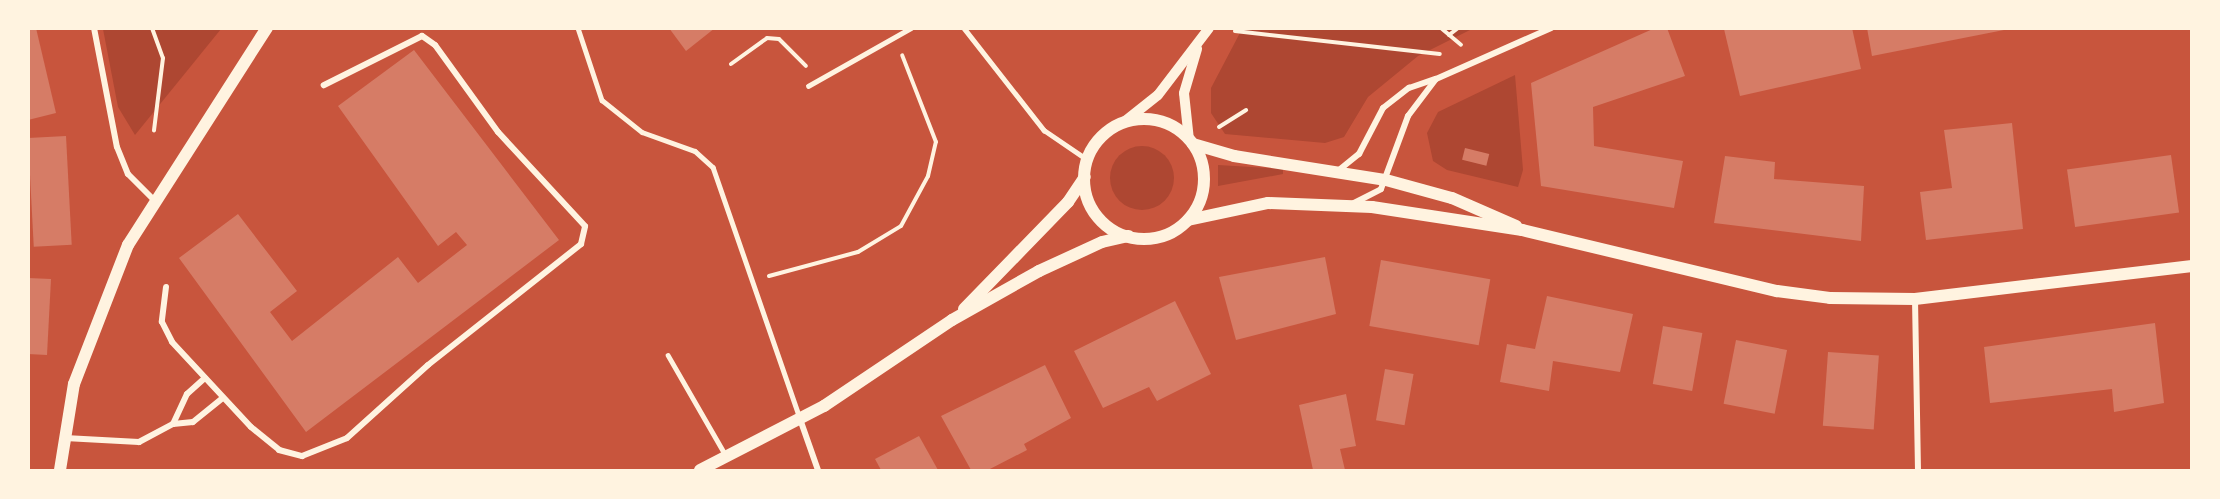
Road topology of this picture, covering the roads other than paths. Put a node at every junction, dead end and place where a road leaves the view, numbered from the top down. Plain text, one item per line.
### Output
1 (94, 28) edge
2 (267, 28) edge
3 (578, 28) edge
4 (911, 28) edge
5 (964, 28) edge
6 (1209, 28) edge
7 (1551, 28) edge
8 (1201, 41) junction
9 (1436, 79) junction
10 (324, 85) dead end
11 (808, 86) dead end
12 (1124, 123) junction
13 (1191, 142) junction
14 (1088, 160) junction
15 (1339, 170) junction
16 (1085, 177) junction
17 (1386, 180) junction
18 (153, 199) junction
19 (1348, 204) junction
20 (1188, 220) junction
21 (1522, 230) junction
22 (1128, 236) junction
23 (2192, 266) edge
24 (166, 287) dead end
25 (1915, 300) junction
26 (952, 321) junction
27 (668, 355) dead end
28 (205, 378) junction
29 (223, 398) junction
30 (800, 419) junction
31 (172, 424) junction
32 (64, 438) junction
33 (726, 456) junction
34 (60, 471) edge
35 (700, 471) edge
36 (818, 471) edge
37 (1918, 471) edge

1 - 18 street
2 - 18 main road
3 - 30 lane
4 - 11 lane
5 - 14 lane
6 - 8 street
7 - 9 street
8 - 12 street
8 - 13 street
9 - 15 street
9 - 17 street
10 - 29 street
12 - 13 main road
12 - 14 main road
13 - 15 main road
13 - 20 main road
14 - 16 main road
15 - 17 main road
16 - 22 main road
16 - 26 main road
17 - 19 street
17 - 21 main road
18 - 32 main road
19 - 20 main road
19 - 21 main road
20 - 22 main road
21 - 25 main road
22 - 26 main road
23 - 25 main road
24 - 28 street
25 - 37 street
26 - 30 main road
27 - 33 lane
28 - 29 street
28 - 31 street
29 - 31 street
30 - 33 main road
30 - 36 street
31 - 32 street
32 - 34 main road
33 - 35 main road

